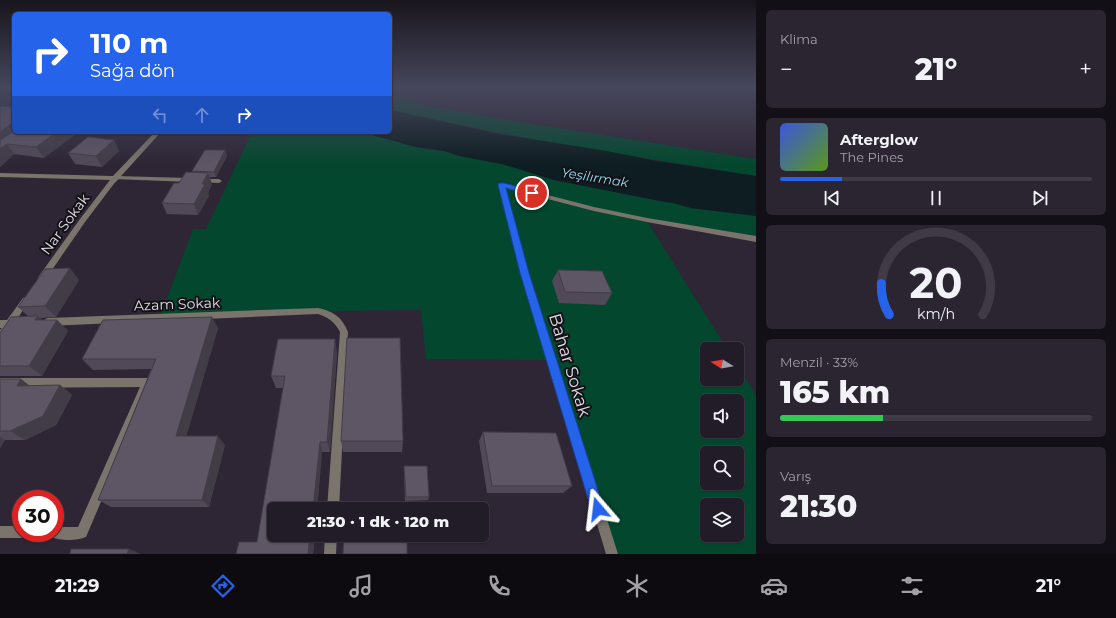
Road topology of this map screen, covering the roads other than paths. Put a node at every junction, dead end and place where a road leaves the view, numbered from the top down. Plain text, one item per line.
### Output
1 (156, 134) edge
2 (0, 175) edge
3 (115, 178) junction
4 (219, 181) dead end
5 (756, 238) edge
6 (41, 322) edge
7 (10, 323) junction
8 (26, 323) edge
9 (0, 324) edge
10 (0, 337) edge
11 (0, 383) edge
12 (333, 502) edge
13 (0, 532) edge
14 (12, 532) edge
15 (64, 533) edge
16 (331, 542) edge
17 (330, 554) edge
18 (612, 554) edge

1 - 3 street, Nar Sokak
2 - 3 street
3 - 4 street
3 - 7 street, Nar Sokak
5 - 18 street, Bahar Sokak
6 - 12 street, Azam Sokak
7 - 8 street
7 - 9 street
7 - 10 street, Nar Sokak
11 - 15 street
13 - 14 street
16 - 17 street

